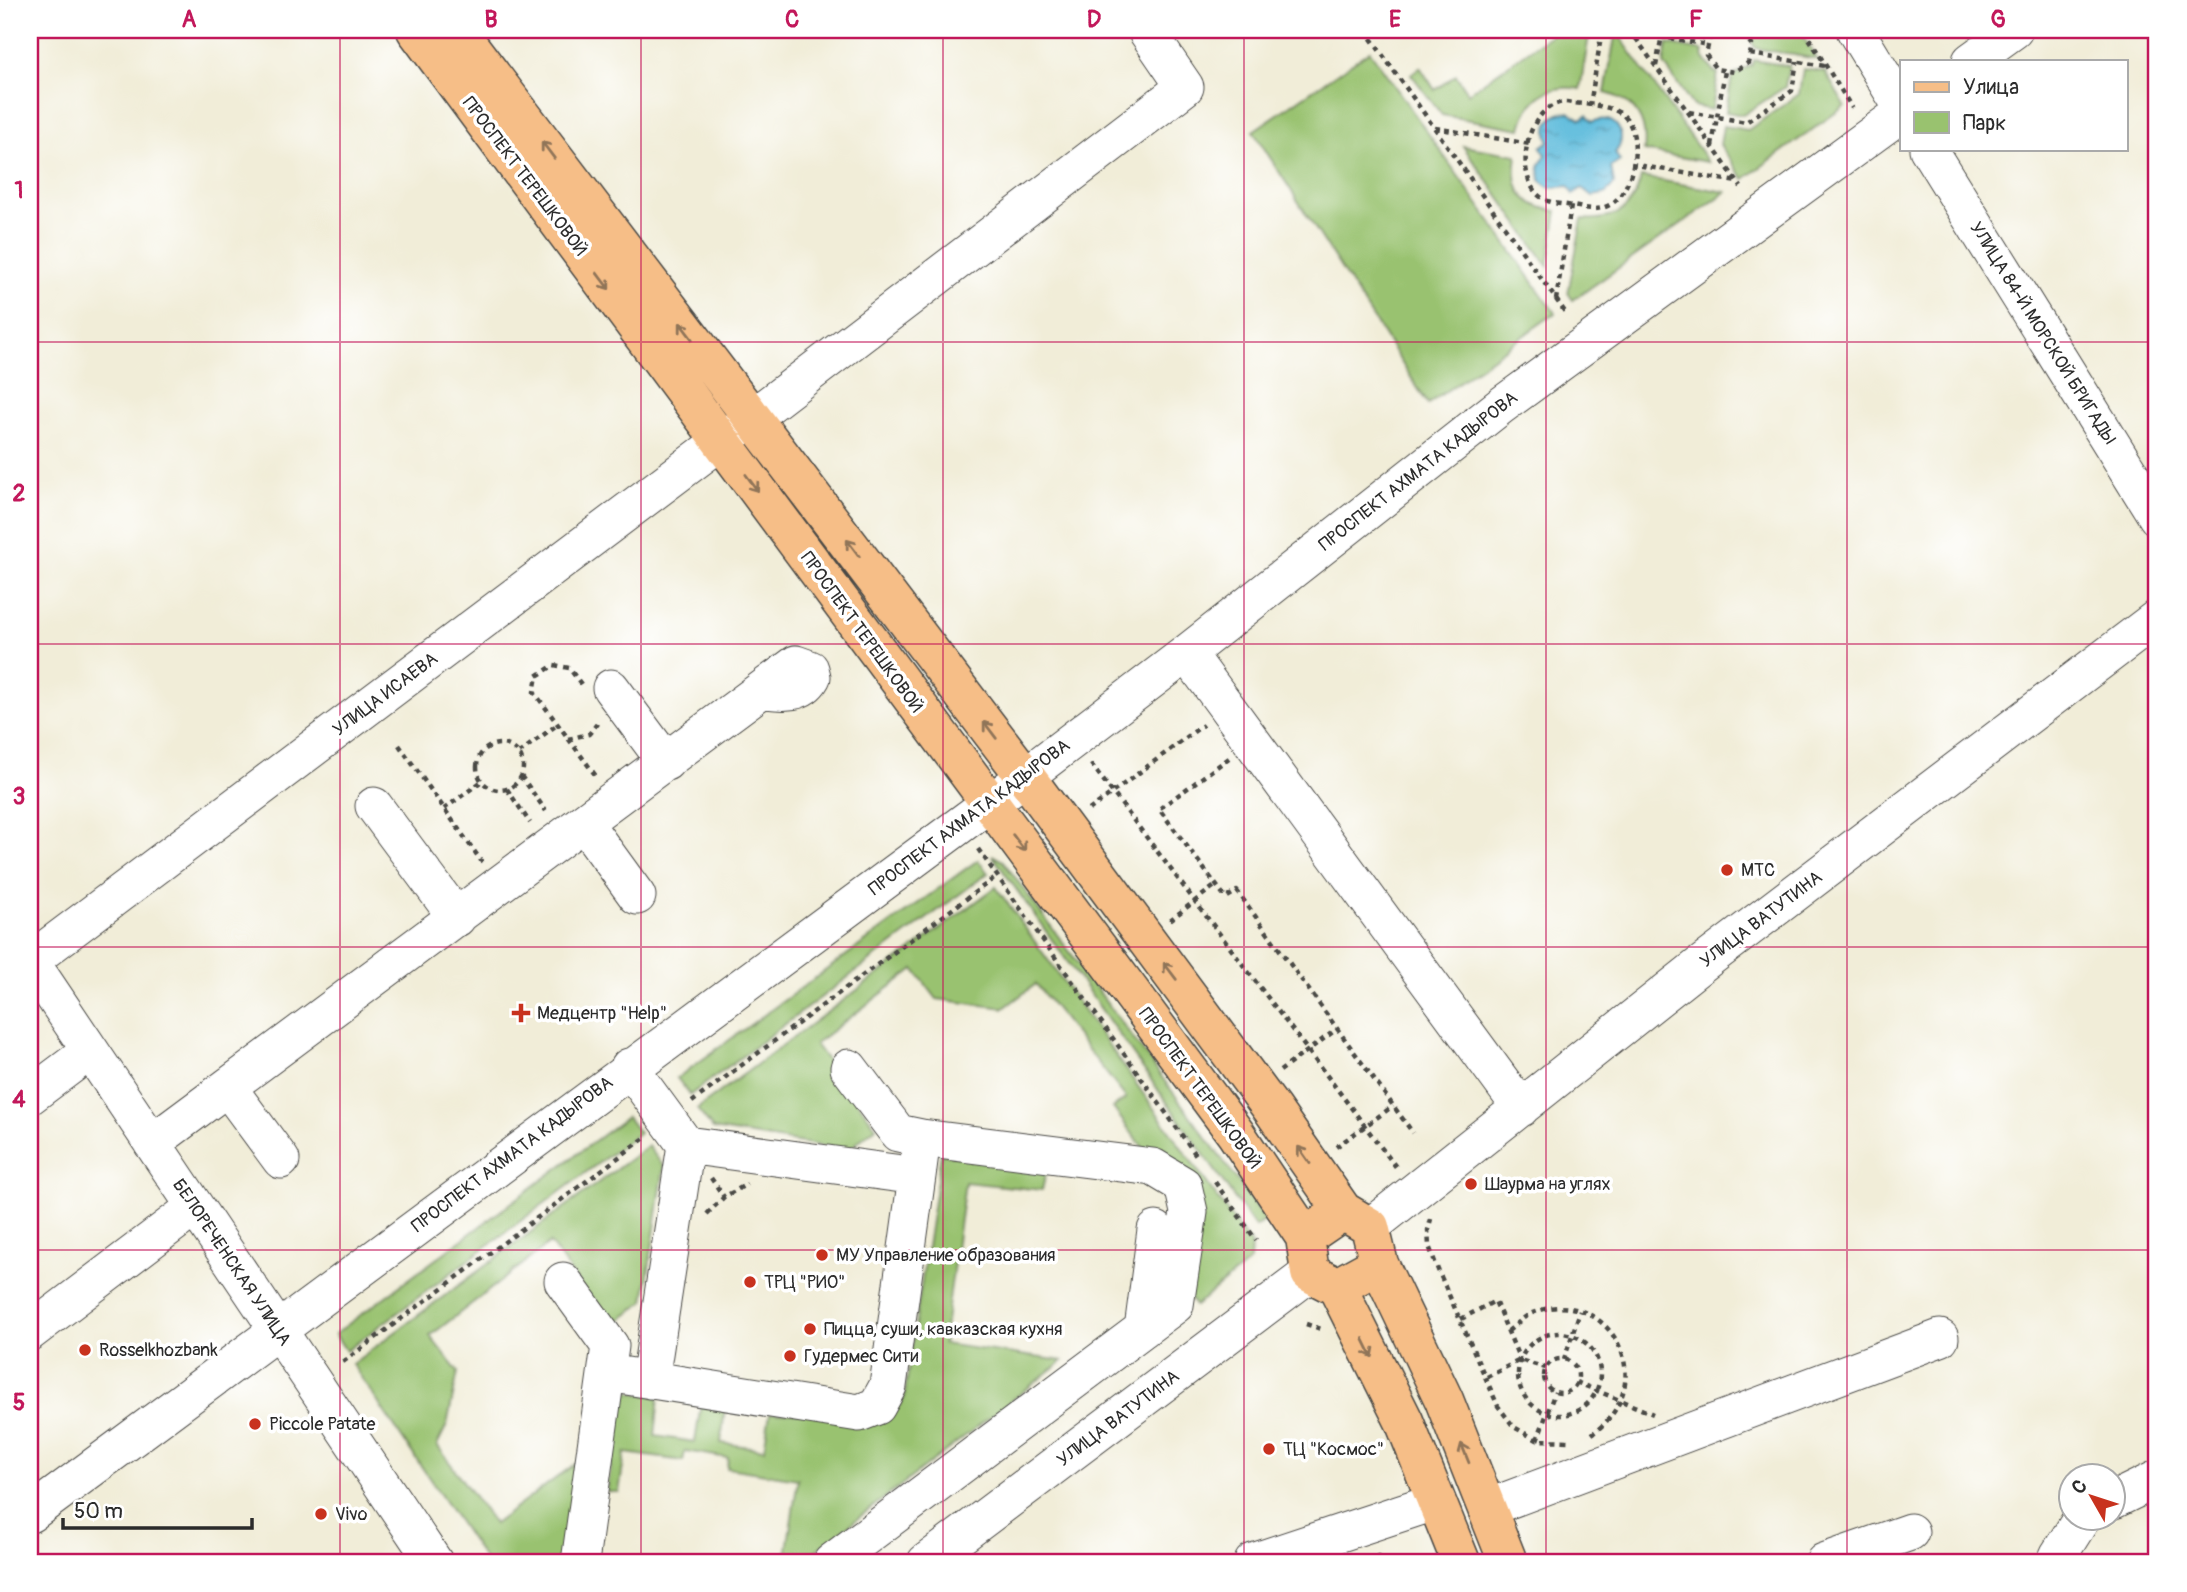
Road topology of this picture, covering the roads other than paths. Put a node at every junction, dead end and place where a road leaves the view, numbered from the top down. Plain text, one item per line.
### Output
1 (416, 30) edge
2 (457, 30) edge
3 (1146, 30) edge
4 (1855, 30) edge
5 (2014, 30) edge
6 (1972, 60) edge
7 (1900, 104) edge
8 (1900, 114) edge
9 (1929, 150) edge
10 (738, 429) junction
11 (2157, 517) edge
12 (2157, 618) edge
13 (1187, 653) junction
14 (764, 690) dead end
15 (599, 696) road end
16 (666, 762) junction
17 (1007, 790) junction
18 (374, 806) dead end
19 (584, 823) junction
20 (637, 895) dead end
21 (457, 918) junction
22 (30, 961) edge
23 (90, 1051) junction
24 (629, 1067) junction
25 (849, 1068) dead end
26 (228, 1088) junction
27 (30, 1096) edge
28 (1521, 1108) junction
29 (922, 1138) junction
30 (152, 1143) junction
31 (686, 1145) junction
32 (281, 1160) dead end
33 (917, 1176) junction
34 (195, 1207) junction
35 (1356, 1219) junction
36 (1156, 1230) dead end
37 (1379, 1264) junction
38 (1317, 1266) junction
39 (563, 1281) dead end
40 (277, 1328) junction
41 (1143, 1329) junction
42 (30, 1332) edge
43 (1940, 1338) dead end
44 (608, 1373) junction
45 (650, 1380) junction
46 (2157, 1479) edge
47 (2128, 1493) edge
48 (1437, 1501) junction
49 (1487, 1508) junction
50 (30, 1514) edge
51 (1910, 1532) dead end
52 (2073, 1532) edge
53 (1319, 1552) edge
54 (435, 1562) edge
55 (580, 1562) edge
56 (832, 1562) edge
57 (926, 1562) edge
58 (1253, 1562) edge
59 (1461, 1562) edge
60 (1508, 1562) edge
61 (1824, 1562) edge
62 (2058, 1562) edge

1 -> 10 main road, ПРОСПЕКТ ТЕРЕШКОВОЙ
10 -> 2 main road, ПРОСПЕКТ ТЕРЕШКОВОЙ
3 - 10 street, УЛИЦА ИСАЕВА
4 - 7 street
5 - 6 street
8 - 13 street, ПРОСПЕКТ АХМАТА КАДЫРОВА
9 - 11 street, УЛИЦА 84-Й МОРСКОЙ БРИГАДЫ
10 - 17 main road, ПРОСПЕКТ ТЕРЕШКОВОЙ
10 - 22 street, УЛИЦА ИСАЕВА
12 - 28 street, УЛИЦА ВАТУТИНА
13 - 17 street, ПРОСПЕКТ АХМАТА КАДЫРОВА
13 - 28 street
14 - 16 street
15 - 16 street
16 - 19 street
17 - 24 street, ПРОСПЕКТ АХМАТА КАДЫРОВА
35 -> 17 main road, ПРОСПЕКТ ТЕРЕШКОВОЙ
17 -> 38 main road, ПРОСПЕКТ ТЕРЕШКОВОЙ
18 - 21 street
19 - 20 street
19 - 21 street
21 - 26 street
22 - 23 street, БЕЛОРЕЧЕНСКАЯ УЛИЦА
23 - 27 street
23 - 30 street, БЕЛОРЕЧЕНСКАЯ УЛИЦА
24 - 31 street
24 - 40 street, ПРОСПЕКТ АХМАТА КАДЫРОВА
25 - 29 street
26 - 30 street
26 - 32 street
28 - 35 street, УЛИЦА ВАТУТИНА
29 - 33 street
29 - 41 street
30 - 34 street, БЕЛОРЕЧЕНСКАЯ УЛИЦА
31 - 33 street
31 - 45 street
33 - 45 street
34 - 40 street, БЕЛОРЕЧЕНСКАЯ УЛИЦА
34 - 42 street
35 - 37 main road
35 - 38 main road
36 - 41 street
37 - 38 main road
49 -> 37 main road
38 -> 48 main road, ПРОСПЕКТ ТЕРЕШКОВОЙ
38 - 57 street, УЛИЦА ВАТУТИНА
39 - 44 street
40 - 50 street, ПРОСПЕКТ АХМАТА КАДЫРОВА
40 - 54 street, БЕЛОРЕЧЕНСКАЯ УЛИЦА
41 - 56 street
43 - 49 street
44 - 45 street
44 - 55 street
46 - 47 street
48 - 53 street
48 - 59 main road, ПРОСПЕКТ ТЕРЕШКОВОЙ
49 - 60 main road
51 - 61 street
52 - 62 street
53 - 58 street

